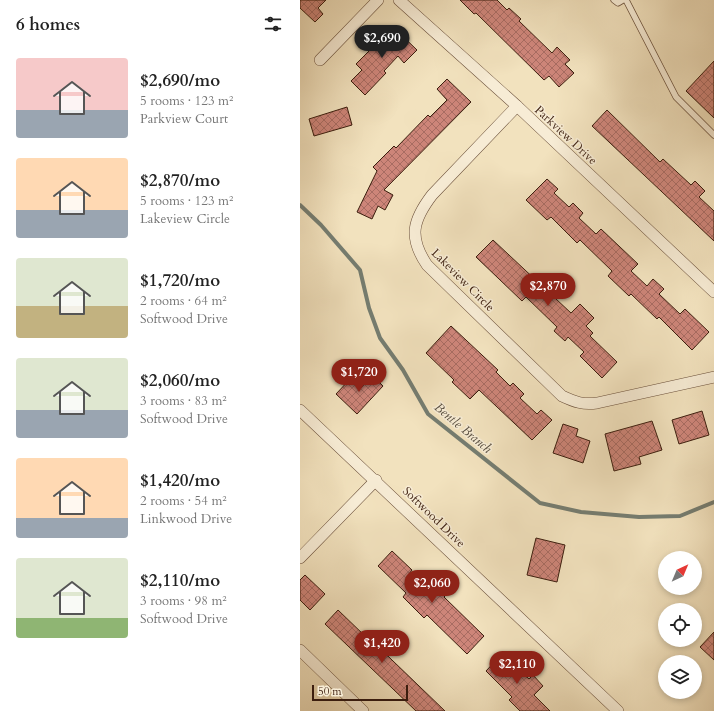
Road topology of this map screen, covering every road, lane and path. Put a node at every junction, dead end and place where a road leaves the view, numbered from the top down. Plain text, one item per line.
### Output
1 (378, 0) edge
2 (399, 0) edge
3 (614, 0) edge
4 (622, 0) edge
5 (626, 0) edge
6 (320, 60) dead end
7 (517, 106) junction
8 (714, 135) edge
9 (714, 292) edge
10 (714, 377) edge
11 (300, 410) edge
12 (376, 480) junction
13 (300, 558) edge
14 (300, 650) edge
15 (363, 711) edge
16 (618, 711) edge

1 - 6 street
2 - 7 street, Parkview Drive
3 - 4 lane
5 - 8 lane
7 - 9 street, Parkview Drive
7 - 10 street, Lakeview Circle
11 - 12 street, Softwood Drive
12 - 13 street
12 - 16 street, Softwood Drive
14 - 15 street

